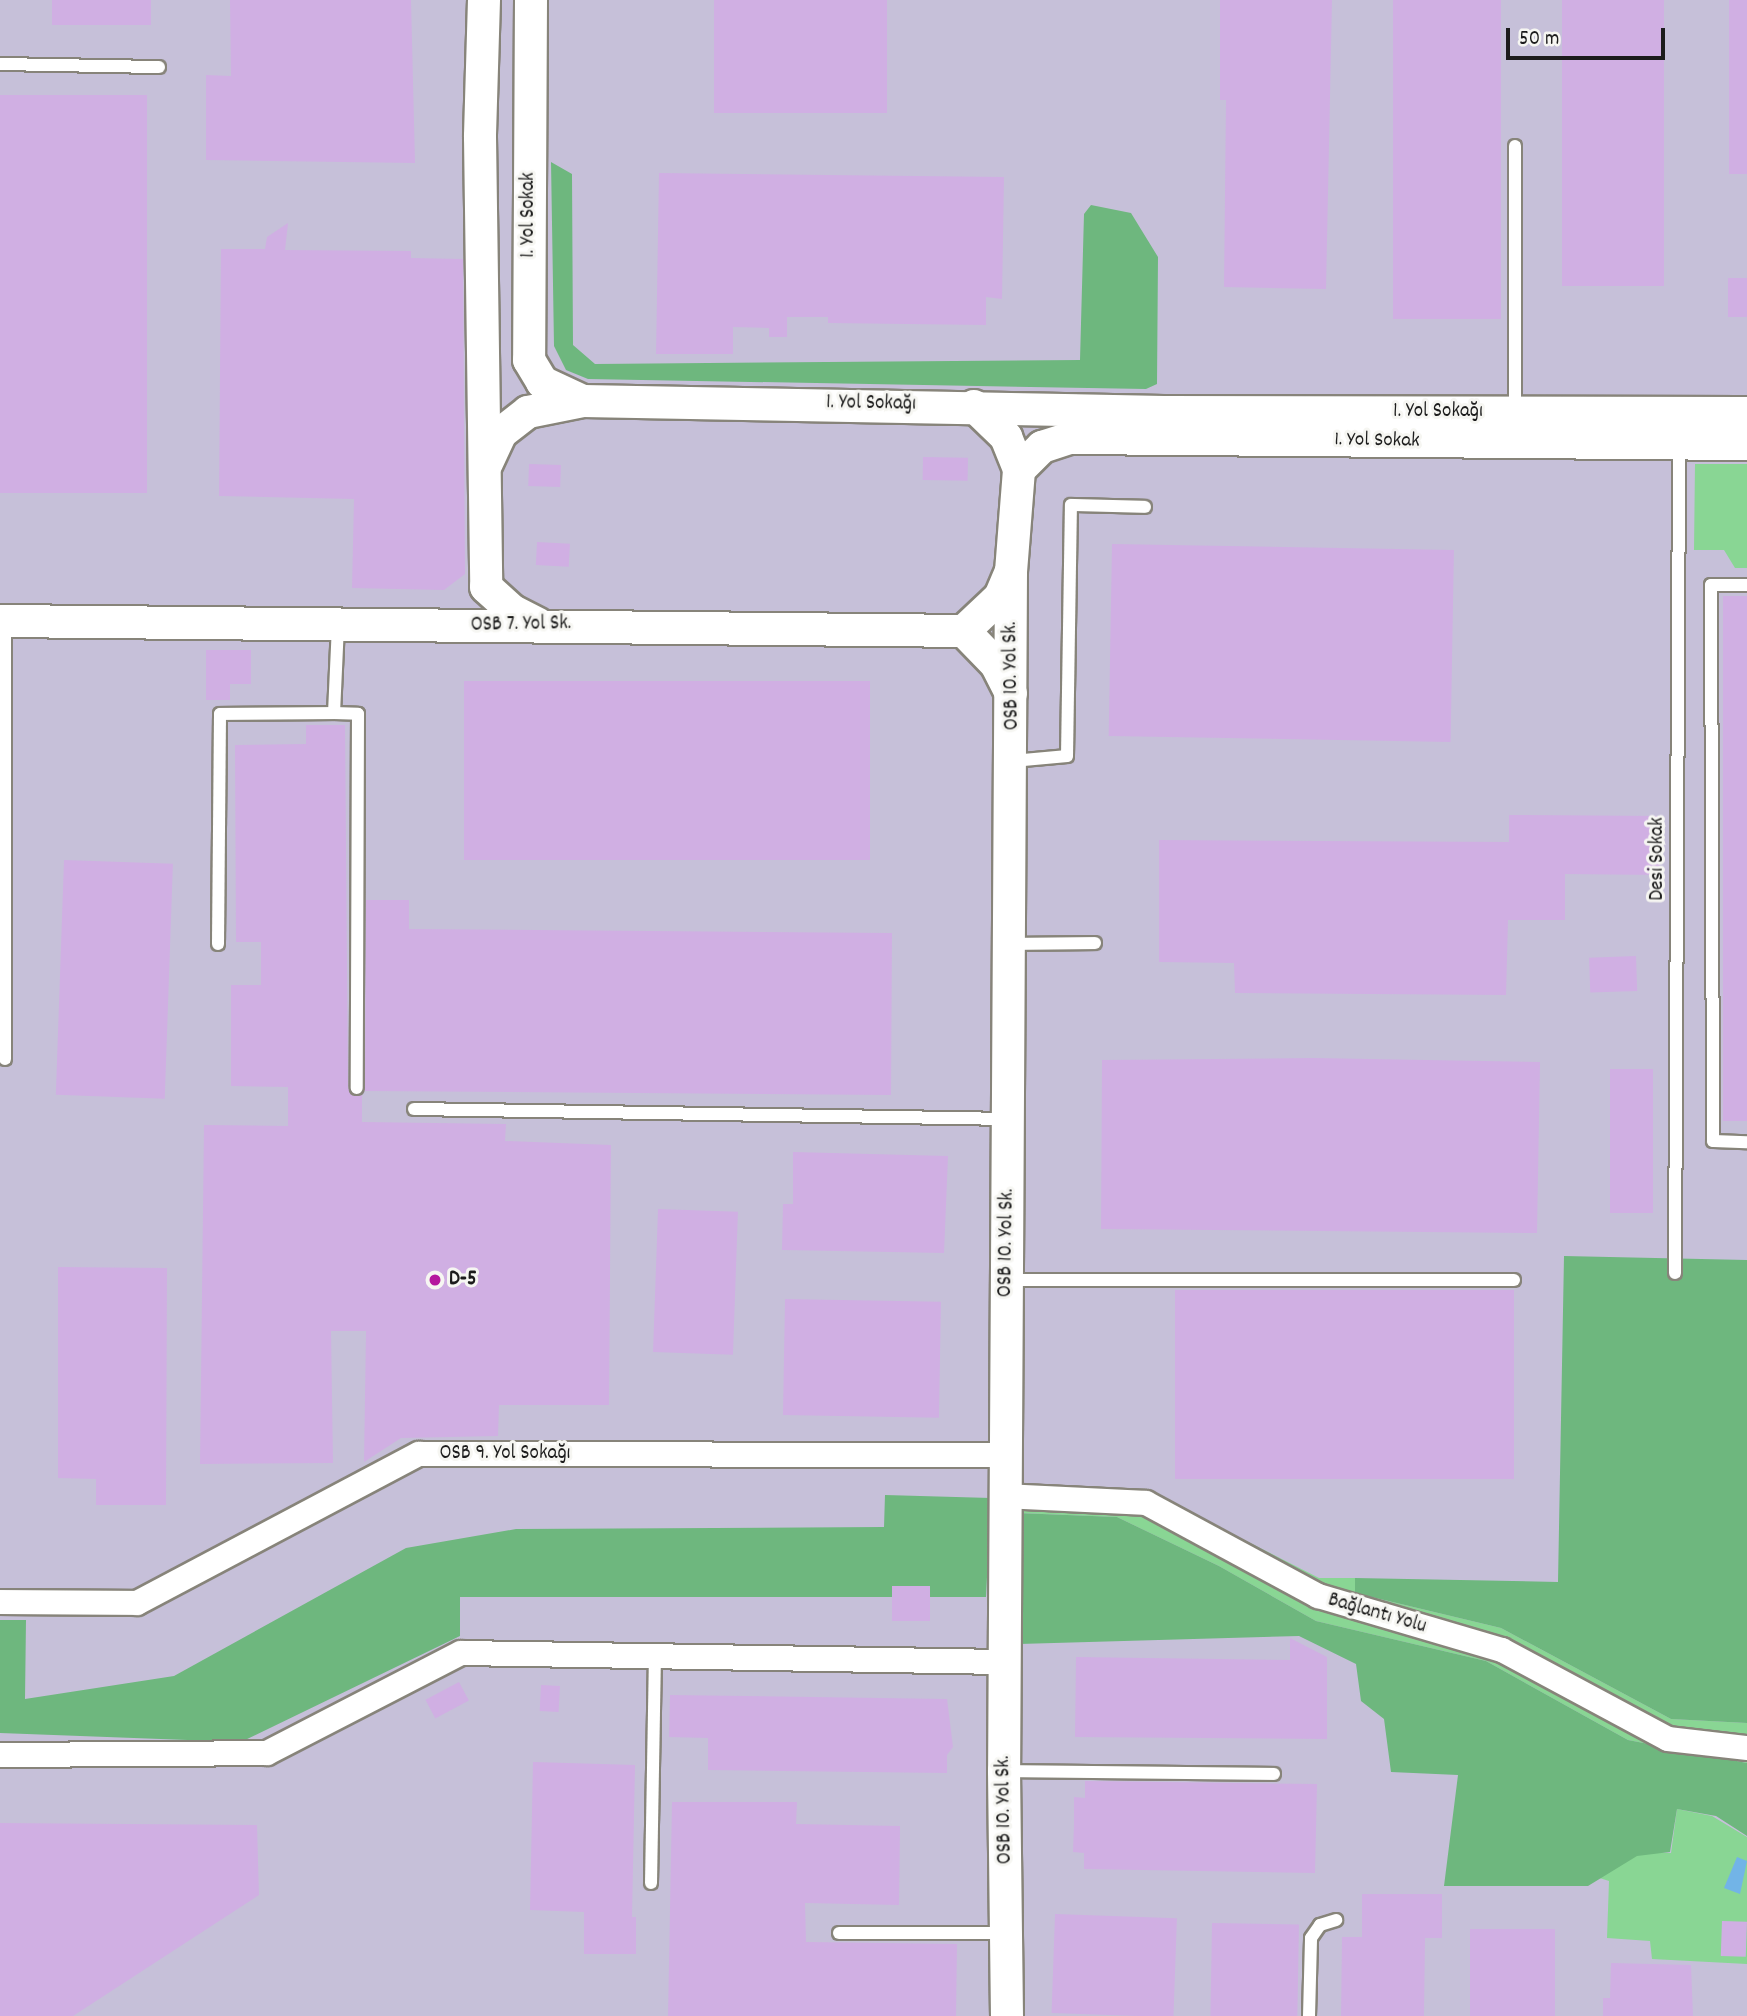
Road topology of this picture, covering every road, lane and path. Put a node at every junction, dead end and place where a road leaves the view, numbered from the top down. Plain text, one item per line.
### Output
1 (484, 0) edge
2 (531, 0) edge
3 (0, 64) edge
4 (159, 67) dead end
5 (1515, 146) dead end
6 (583, 401) junction
7 (974, 406) junction
8 (1515, 412) junction
9 (1747, 413) edge
10 (1164, 426) junction
11 (1679, 444) junction
12 (1747, 444) edge
13 (487, 463) junction
14 (1019, 470) junction
15 (1145, 507) dead end
16 (1011, 572) junction
17 (1747, 585) edge
18 (486, 587) junction
19 (3, 621) edge
20 (538, 624) junction
21 (338, 625) junction
22 (448, 626) junction
23 (964, 631) junction
24 (1012, 696) junction
25 (334, 713) junction
26 (1013, 761) junction
27 (1011, 943) junction
28 (1095, 943) dead end
29 (218, 944) dead end
30 (5, 1059) dead end
31 (357, 1088) dead end
32 (414, 1109) dead end
33 (1009, 1119) junction
34 (1747, 1142) edge
35 (1675, 1273) dead end
36 (1007, 1280) junction
37 (1514, 1280) dead end
38 (1005, 1455) junction
39 (1005, 1496) junction
40 (0, 1602) edge
41 (655, 1656) junction
42 (1005, 1662) junction
43 (1747, 1748) edge
44 (0, 1755) edge
45 (1004, 1771) junction
46 (1274, 1774) dead end
47 (651, 1884) dead end
48 (1336, 1920) dead end
49 (839, 1933) dead end
50 (1007, 1933) junction
51 (1007, 2016) edge
52 (1308, 2016) edge

1 - 13 street
2 - 6 street, 1. Yol Sokak
3 - 4 lane
5 - 8 lane
6 - 7 street, 1. Yol Sokağı
6 - 13 street, 1. Yol Sokağı
7 - 10 street, 1. Yol Sokağı
7 - 14 street
8 - 9 street, 1. Yol Sokağı
8 - 10 street, 1. Yol Sokağı
10 - 11 street, 1. Yol Sokak
10 - 14 street, 1. Yol Sokak
11 - 12 street, 1. Yol Sokak
11 - 35 lane, Desi Sokak
13 - 18 street
14 - 16 street, OSB 10. Yol Sk.
15 - 26 lane
16 - 23 street
16 - 24 street, OSB 10. Yol Sk.
17 - 34 lane
18 - 20 street
18 - 22 street
19 - 21 street, OSB 7. Yol Sk.
19 - 30 lane
20 - 22 street, OSB 7. Yol Sk.
20 - 23 street, OSB 7. Yol Sk.
21 - 22 street, OSB 7. Yol Sk.
21 - 25 lane
23 - 24 street
24 - 26 street, OSB 10. Yol Sk.
25 - 29 lane
25 - 31 lane
26 - 27 street, OSB 10. Yol Sk.
27 - 28 lane
27 - 33 street, OSB 10. Yol Sk.
32 - 33 lane
33 - 36 street, OSB 10. Yol Sk.
36 - 37 lane
36 - 38 street, OSB 10. Yol Sk.
38 - 39 street, OSB 10. Yol Sk.
38 - 40 street, OSB 9. Yol Sokağı
39 - 42 street, OSB 10. Yol Sk.
39 - 43 street, Bağlantı Yolu
41 - 42 street
41 - 44 street
41 - 47 lane
42 - 45 street, OSB 10. Yol Sk.
45 - 46 lane
45 - 50 street, OSB 10. Yol Sk.
48 - 52 lane
49 - 50 lane
50 - 51 street, OSB 10. Yol Sk.

